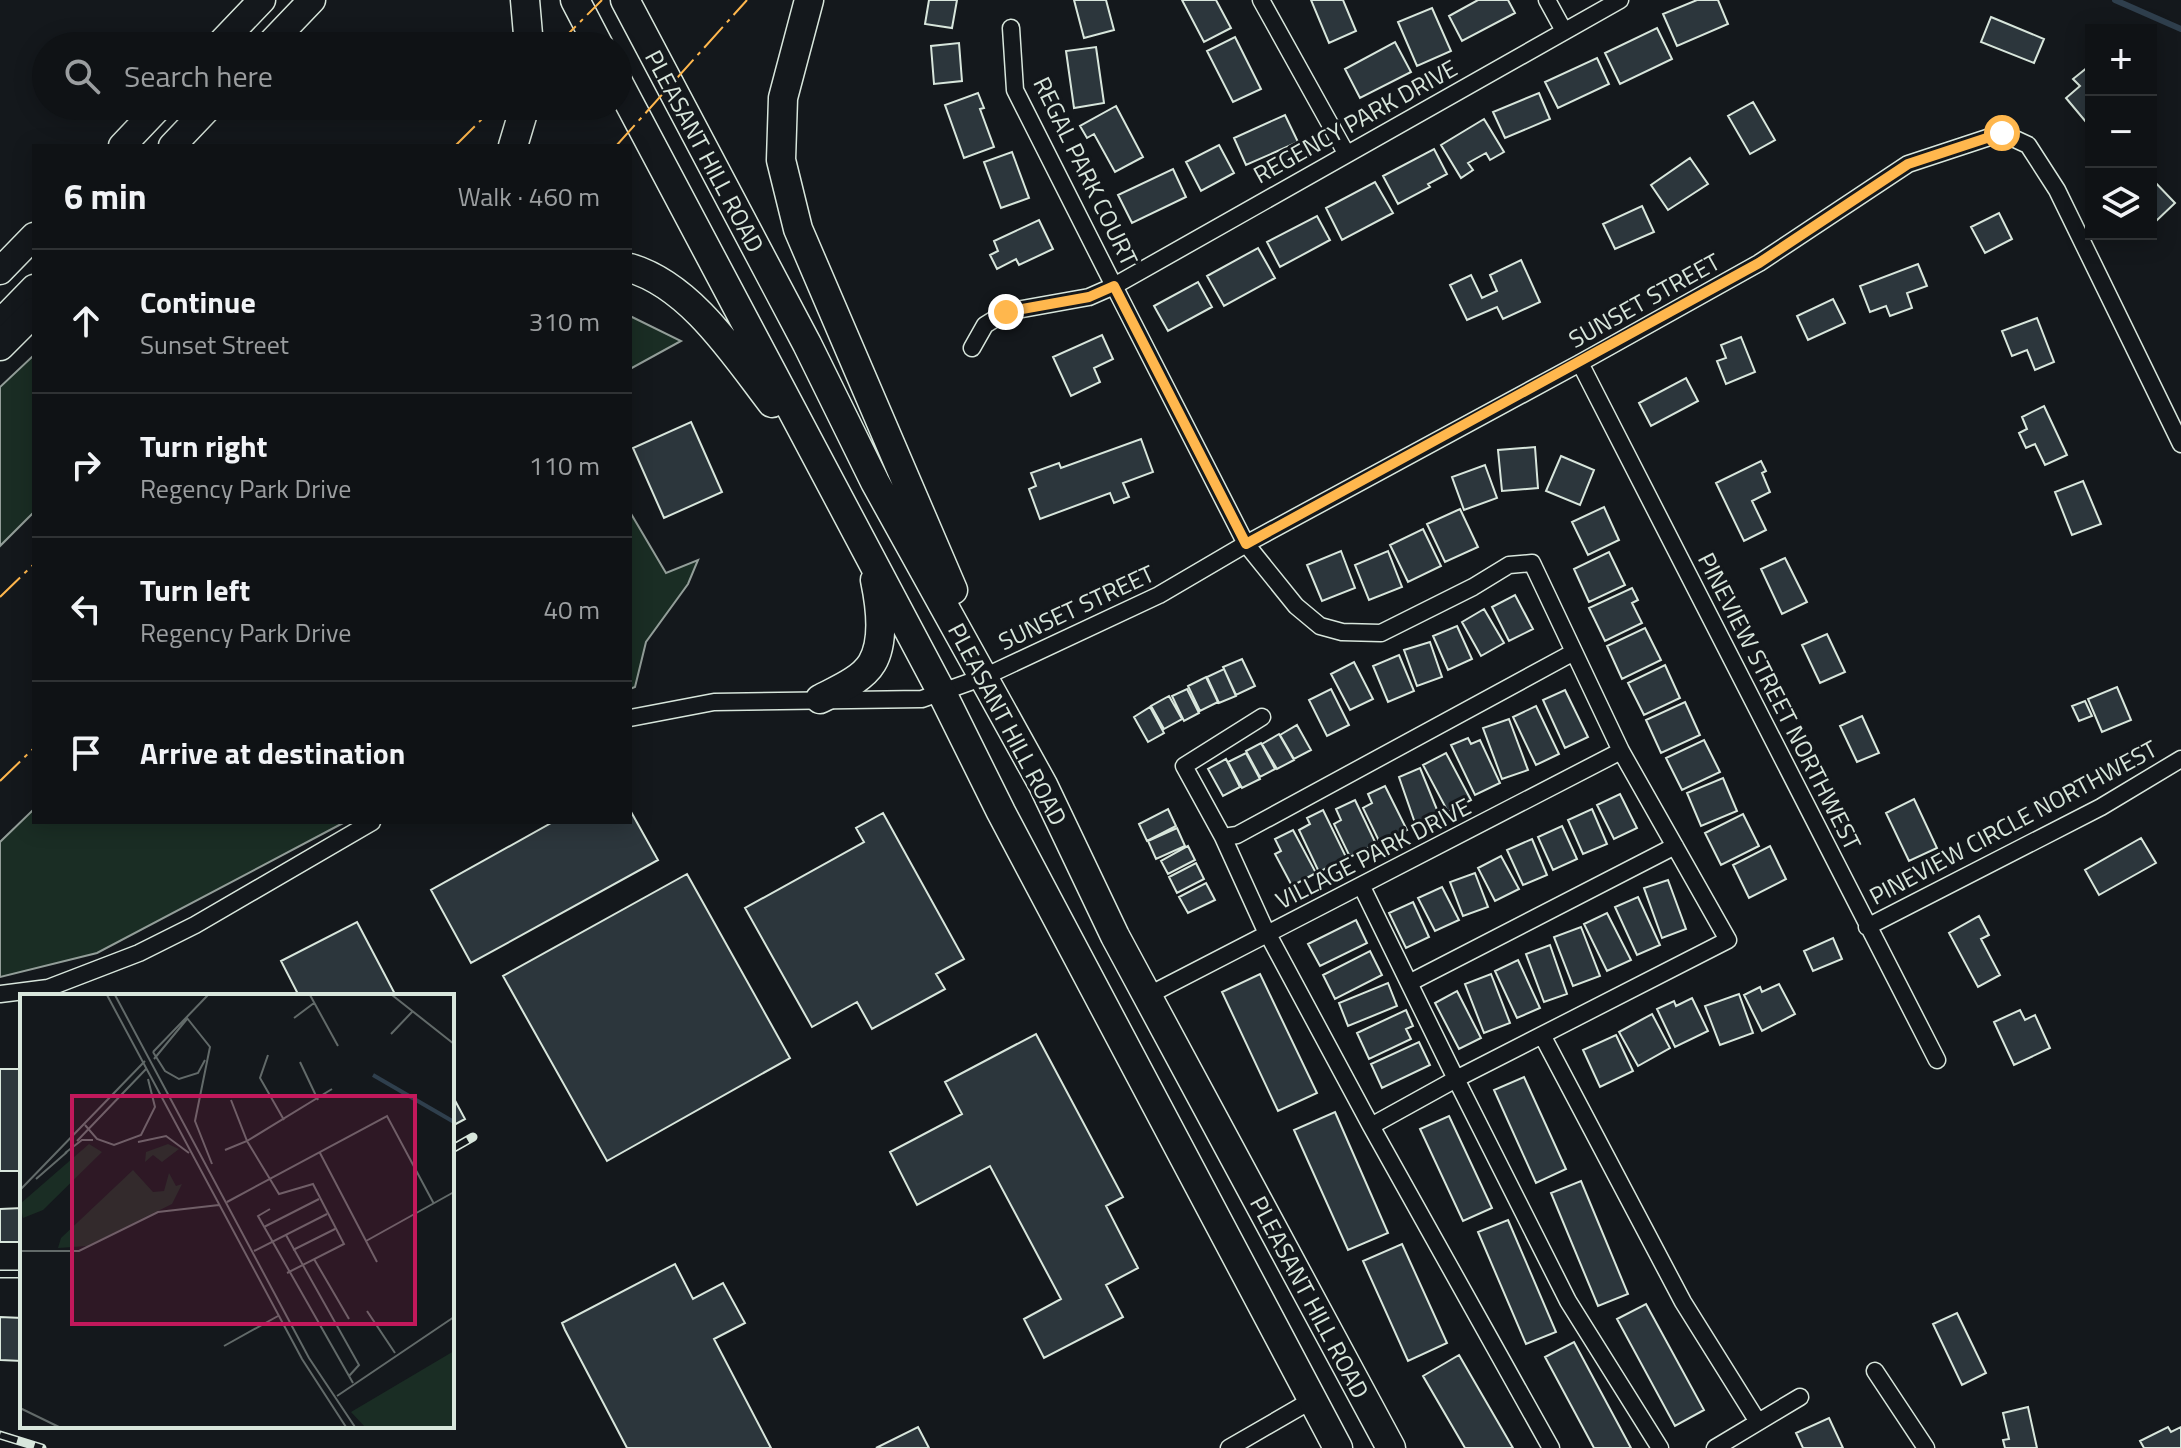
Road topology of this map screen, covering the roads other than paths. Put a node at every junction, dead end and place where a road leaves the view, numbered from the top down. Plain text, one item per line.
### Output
1 (262, 0) edge
2 (312, 0) edge
3 (525, 0) edge
4 (575, 0) edge
5 (625, 0) edge
6 (1261, 0) edge
7 (1547, 0) edge
8 (1620, 0) edge
9 (808, 4) edge
10 (1011, 28) dead end
11 (1564, 31) junction
12 (231, 32) edge
13 (281, 32) edge
14 (528, 32) edge
15 (592, 32) edge
16 (632, 109) edge
17 (147, 120) edge
18 (197, 120) edge
19 (521, 120) edge
20 (124, 144) edge
21 (174, 144) edge
22 (514, 144) edge
23 (1346, 153) junction
24 (32, 238) edge
25 (632, 269) edge
26 (0, 271) edge
27 (1114, 286) junction
28 (32, 290) edge
29 (32, 314) edge
30 (0, 323) edge
31 (0, 346) edge
32 (972, 348) dead end
33 (1580, 363) junction
34 (2181, 444) edge
35 (817, 459) junction
36 (1246, 544) junction
37 (871, 560) junction
38 (1574, 652) junction
39 (984, 677) junction
40 (941, 691) junction
41 (820, 699) junction
42 (1262, 717) dead end
43 (632, 718) edge
44 (1621, 751) junction
45 (2181, 759) edge
46 (369, 824) edge
47 (1223, 837) junction
48 (1675, 846) junction
49 (1362, 887) junction
50 (1867, 927) junction
51 (1268, 934) junction
52 (1409, 983) junction
53 (0, 994) edge
54 (1147, 996) junction
55 (1542, 1035) junction
56 (1937, 1060) dead end
57 (1456, 1079) junction
58 (1371, 1126) junction
59 (1875, 1371) dead end
60 (1800, 1397) dead end
61 (1312, 1400) junction
62 (1758, 1422) junction
63 (1229, 1448) edge
64 (1338, 1448) edge
65 (1391, 1448) edge
66 (1551, 1448) edge
67 (1660, 1448) edge
68 (1715, 1448) edge
69 (1926, 1448) edge

1 - 12 main road
2 - 13 main road
3 - 14 highway
4 - 15 highway
5 - 39 highway, PLEASANT HILL ROAD
6 - 23 street
7 - 11 street
8 - 11 street, REGENCY PARK DRIVE
9 - 39 highway
10 - 27 street, REGAL PARK COURT
11 - 23 street, REGENCY PARK DRIVE
16 - 35 highway, PLEASANT HILL ROAD
17 - 20 main road
18 - 21 main road
19 - 22 highway
23 - 27 street, REGENCY PARK DRIVE
24 - 26 main road
25 - 35 highway
27 - 32 street, REGENCY PARK DRIVE
27 - 36 street
28 - 30 main road
29 - 31 highway
33 - 34 street, SUNSET STREET
33 - 36 street, SUNSET STREET
33 - 50 street, PINEVIEW STREET NORTHWEST
35 - 37 highway, PLEASANT HILL ROAD
36 - 38 street
36 - 39 street, SUNSET STREET
37 - 40 highway, PLEASANT HILL ROAD
37 - 41 highway
38 - 44 street
38 - 47 street
39 - 40 street, SUNSET STREET
39 - 54 highway, PLEASANT HILL ROAD
40 - 41 street, SUNSET STREET
40 - 61 highway, PLEASANT HILL ROAD
41 - 43 street, SUNSET STREET
42 - 47 street
44 - 48 street
44 - 49 street, VILLAGE PARK DRIVE
45 - 50 street, PINEVIEW CIRCLE NORTHWEST
46 - 53 street
47 - 51 street
48 - 52 street
48 - 55 street
49 - 51 street, VILLAGE PARK DRIVE
49 - 52 street
50 - 56 street, PINEVIEW STREET NORTHWEST
51 - 54 street, VILLAGE PARK DRIVE
51 - 58 street
52 - 57 street
54 - 65 highway, PLEASANT HILL ROAD
55 - 57 street
55 - 62 street
57 - 58 street
57 - 67 street
58 - 66 street
59 - 69 street
60 - 62 street
61 - 63 street
61 - 64 highway, PLEASANT HILL ROAD
62 - 68 street

